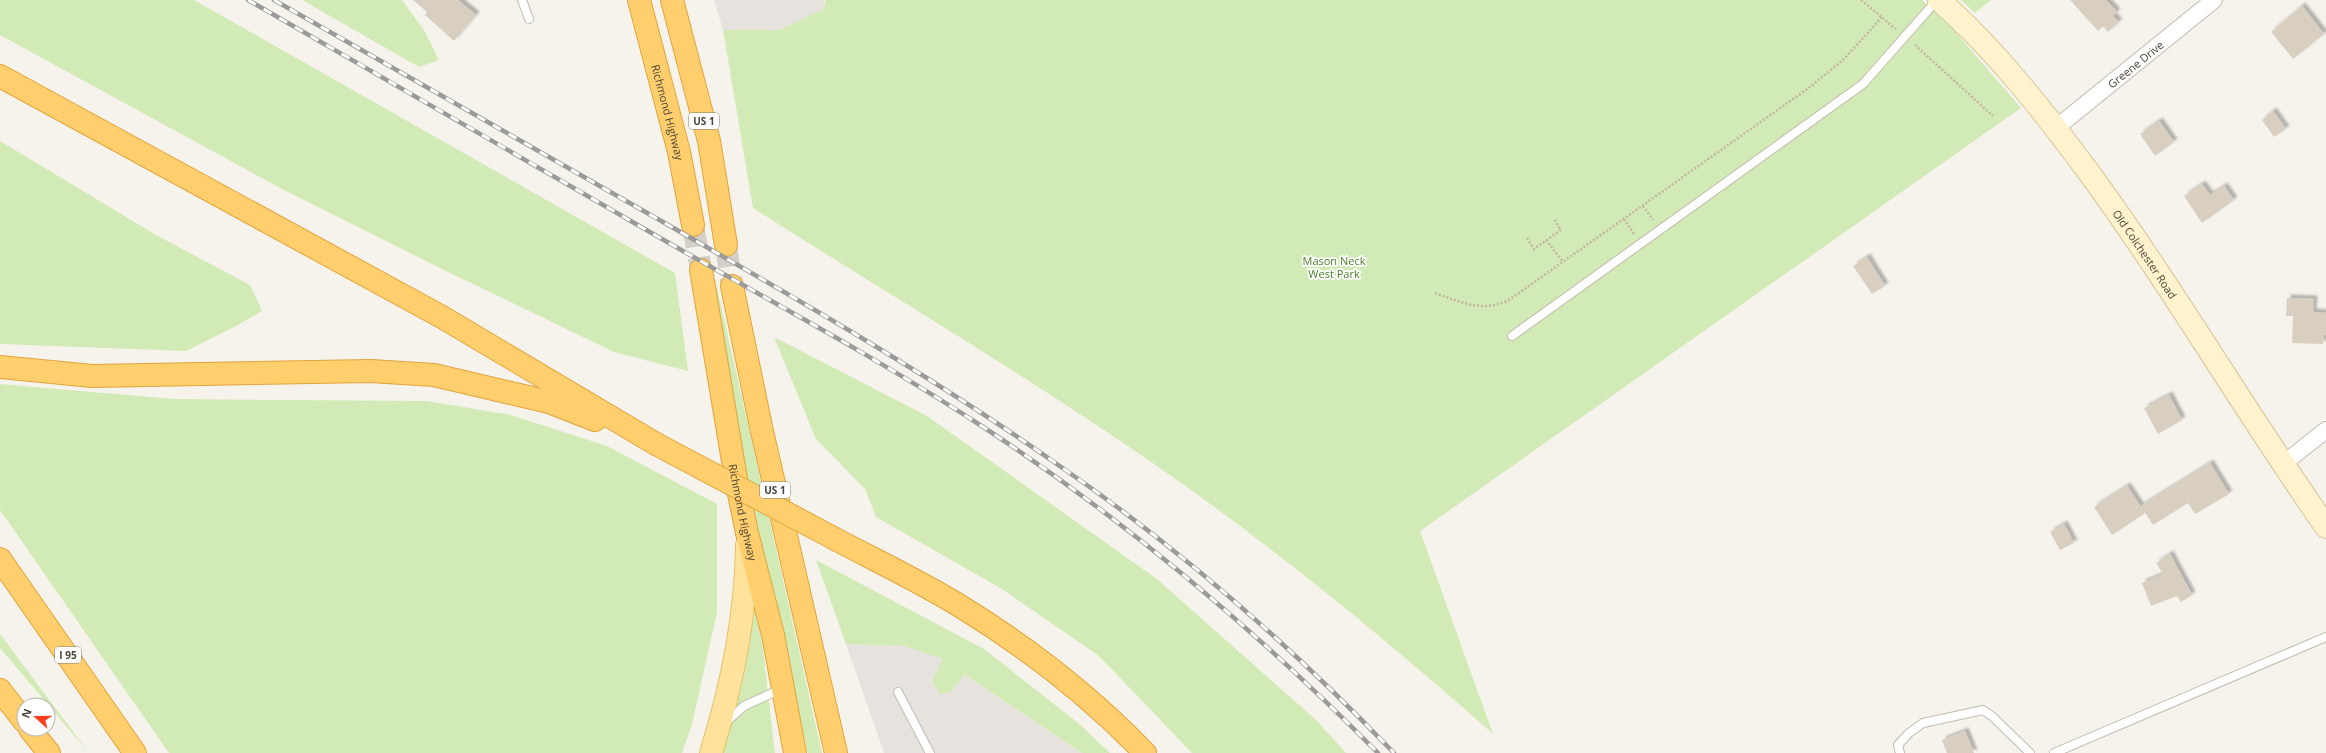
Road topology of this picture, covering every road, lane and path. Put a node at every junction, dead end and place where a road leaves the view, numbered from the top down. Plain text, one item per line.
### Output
1 (522, 0) edge
2 (639, 0) edge
3 (672, 0) edge
4 (1861, 0) edge
5 (1938, 0) edge
6 (2214, 0) edge
7 (1882, 17) junction
8 (529, 19) dead end
9 (1895, 28) dead end
10 (1912, 43) dead end
11 (0, 76) edge
12 (1993, 116) dead end
13 (2056, 128) junction
14 (1554, 219) dead end
15 (693, 225) tunnel mouth
16 (1527, 238) dead end
17 (1546, 240) junction
18 (726, 245) tunnel mouth
19 (1563, 262) junction
20 (701, 270) tunnel mouth
21 (732, 286) tunnel mouth
22 (1435, 293) dead end
23 (1512, 336) dead end
24 (0, 367) edge
25 (2326, 430) edge
26 (656, 444) junction
27 (2283, 464) junction
28 (2326, 527) edge
29 (747, 534) junction
30 (0, 559) edge
31 (2326, 636) edge
32 (784, 688) junction
33 (0, 690) edge
34 (822, 692) junction
35 (898, 692) dead end
36 (16, 711) edge
37 (718, 730) junction
38 (36, 737) edge
39 (49, 753) edge
40 (135, 753) edge
41 (710, 753) edge
42 (795, 753) edge
43 (836, 753) edge
44 (845, 753) edge
45 (930, 753) edge
46 (1145, 753) edge
47 (1900, 753) edge
48 (2030, 753) edge
49 (2054, 753) edge

1 - 8 lane
2 - 15 highway, Richmond Highway / US 1
3 - 18 highway, US 1
4 - 7 path
5 - 13 street, Old Colchester Road
5 - 23 lane
6 - 13 street, Greene Drive
7 - 9 path
7 - 19 path
10 - 12 path
11 - 26 highway
13 - 27 street, Old Colchester Road
14 - 17 path
16 - 17 path
17 - 19 path
19 - 22 path
20 - 29 highway, Richmond Highway
21 - 34 highway, US 1
24 - 26 highway
25 - 27 street
26 - 46 highway, bridge
27 - 28 street, Old Colchester Road
29 - 32 highway
29 - 37 main road, Richmond Highway
30 - 40 highway, I 95
31 - 49 lane
32 - 37 lane
32 - 42 highway
33 - 36 highway
34 - 43 highway
34 - 44 main road, US 1
35 - 45 lane
37 - 41 main road, Richmond Highway
38 - 39 highway
47 - 48 lane

